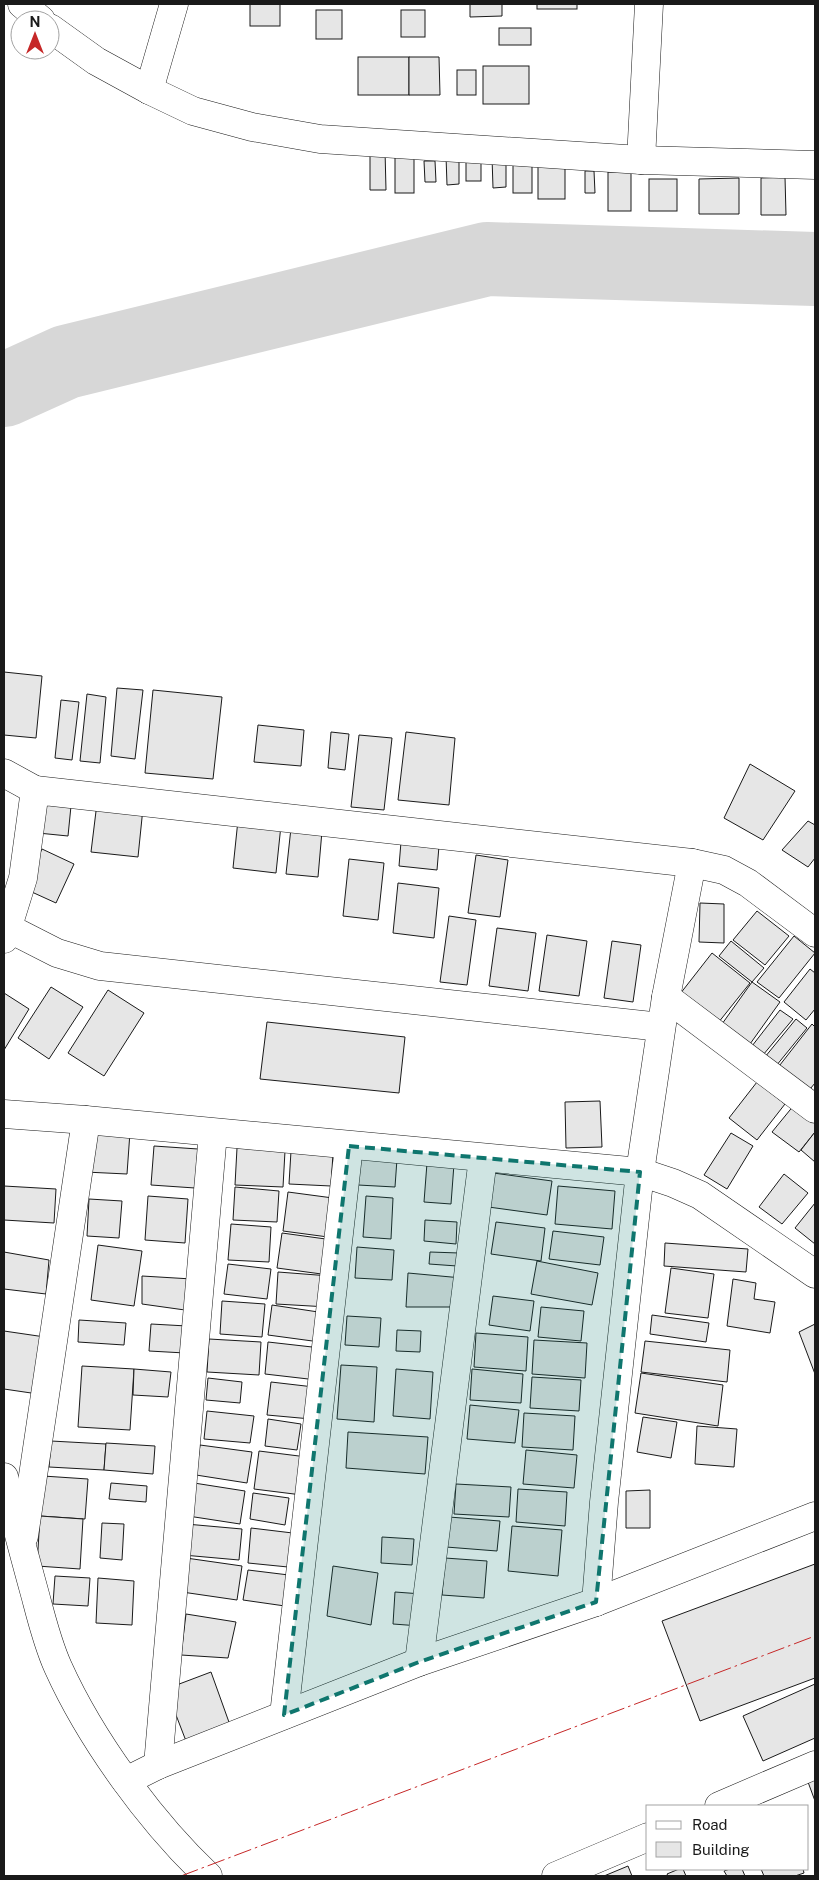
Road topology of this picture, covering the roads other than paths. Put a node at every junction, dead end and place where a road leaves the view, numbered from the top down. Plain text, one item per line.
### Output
1 (174, 4) edge
2 (649, 4) edge
3 (60, 35) edge
4 (149, 90) junction
5 (641, 160) junction
6 (815, 166) edge
7 (4, 773) edge
8 (35, 790) junction
9 (692, 863) junction
10 (5, 931) edge
11 (815, 932) edge
12 (666, 997) junction
13 (661, 1026) junction
14 (815, 1109) edge
15 (4, 1114) edge
16 (86, 1120) junction
17 (213, 1133) junction
18 (349, 1146) junction
19 (483, 1158) junction
20 (640, 1172) junction
21 (815, 1274) edge
22 (4, 1477) edge
23 (815, 1516) edge
24 (22, 1549) junction
25 (596, 1602) junction
26 (419, 1662) junction
27 (284, 1715) junction
28 (158, 1765) junction
29 (815, 1765) edge
30 (126, 1781) junction
31 (721, 1805) edge
32 (646, 1837) edge
33 (208, 1876) edge
34 (556, 1876) edge

1 - 4 street
2 - 5 street
3 - 4 street
4 - 5 street
5 - 6 street
7 - 8 street
8 - 9 street
8 - 10 street
9 - 11 street
9 - 12 street
10 - 13 street
12 - 13 street
12 - 14 street
13 - 20 street
15 - 16 street
16 - 17 street
16 - 24 street
17 - 18 street
17 - 28 street
18 - 19 street
18 - 27 street
19 - 20 street
19 - 26 street
20 - 21 street
20 - 25 street
22 - 24 street
23 - 25 street
24 - 30 street
25 - 26 street
26 - 27 street
27 - 28 street
28 - 30 street
29 - 31 street
30 - 33 street
32 - 34 street

